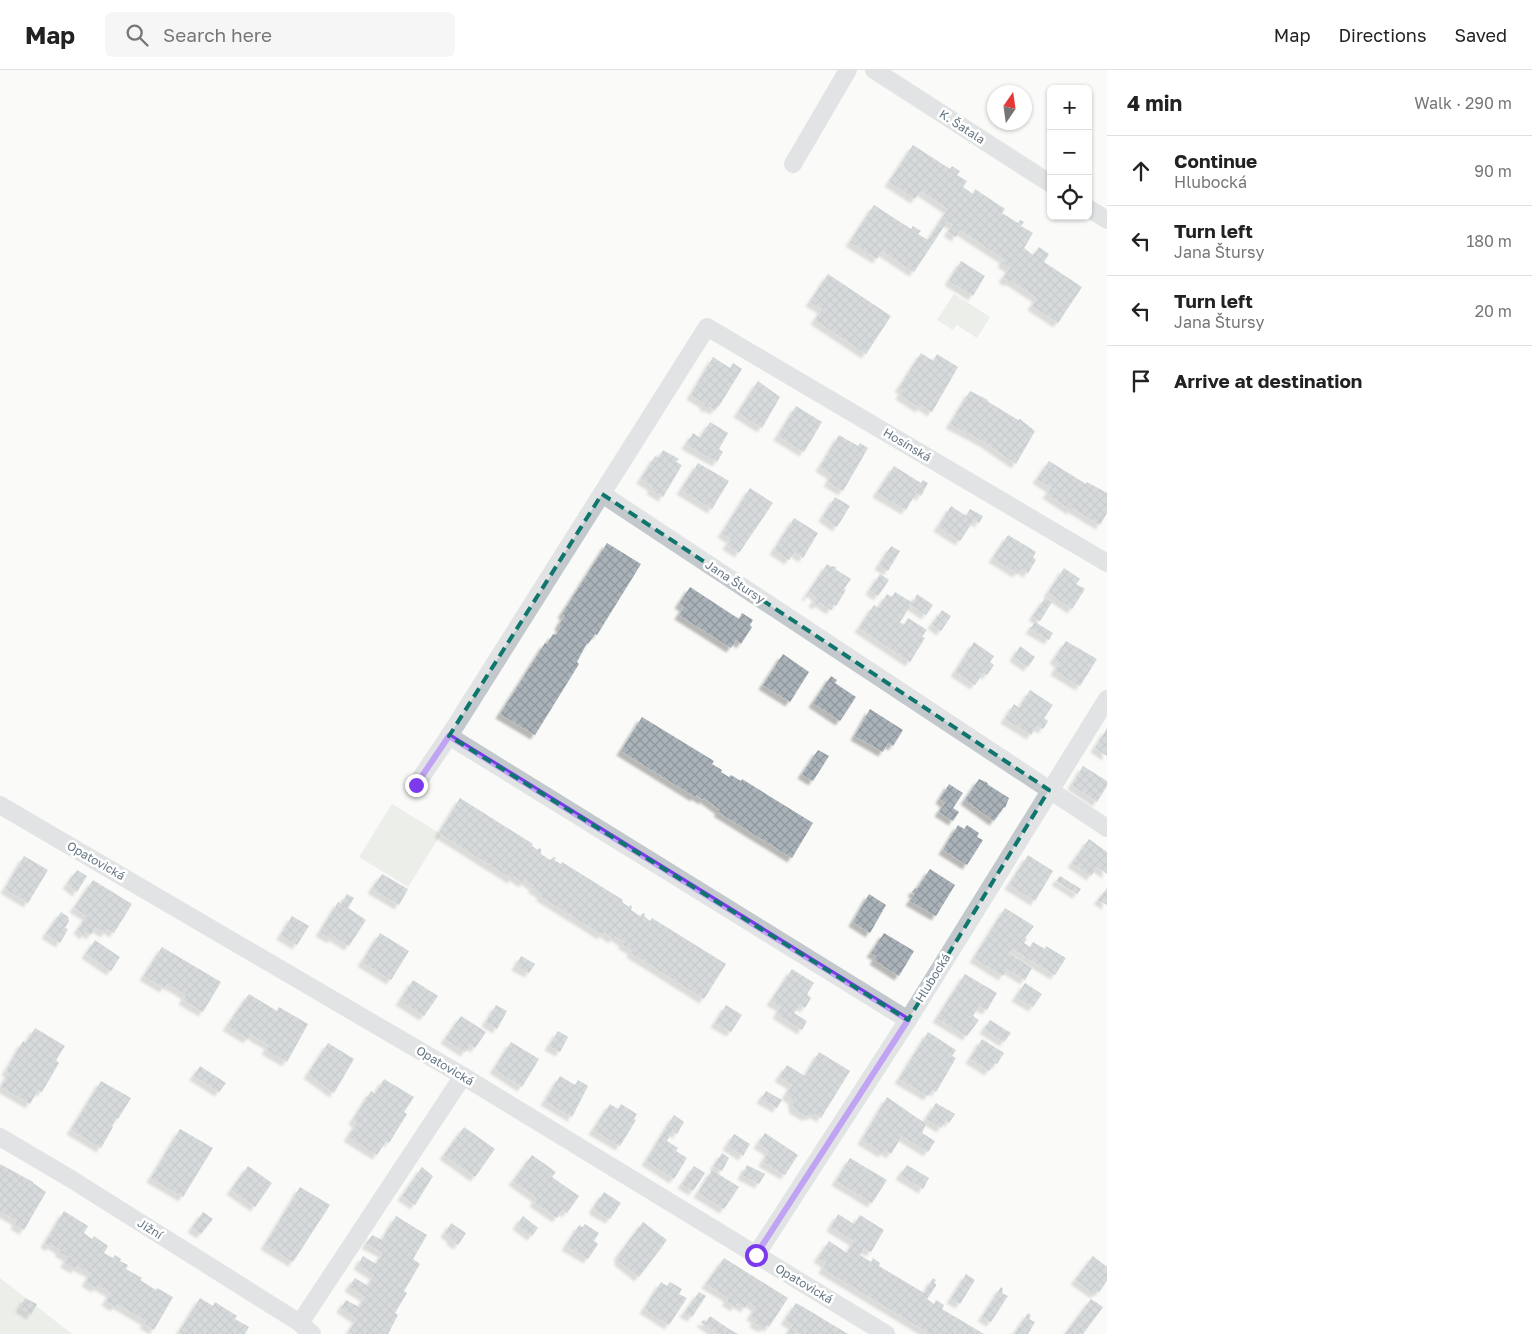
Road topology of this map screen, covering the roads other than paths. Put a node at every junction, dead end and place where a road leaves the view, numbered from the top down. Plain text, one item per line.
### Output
1 (848, 70) edge
2 (874, 70) edge
3 (793, 164) dead end
4 (1047, 181) edge
5 (1092, 211) edge
6 (1107, 220) edge
7 (602, 494) junction
8 (1107, 563) edge
9 (1107, 699) edge
10 (449, 736) junction
11 (416, 785) dead end
12 (1049, 790) junction
13 (0, 805) edge
14 (1107, 828) edge
15 (908, 1020) junction
16 (463, 1076) junction
17 (0, 1137) edge
18 (756, 1255) junction
19 (306, 1328) edge
20 (886, 1334) edge

1 - 3 street
2 - 4 street, K. Šatala
5 - 6 street
7 - 8 street, Hosínská
7 - 10 street
7 - 12 street, Jana Štursy
9 - 12 street, Hlubocká
10 - 11 street
10 - 15 street
12 - 14 street, Jana Štursy
12 - 15 street, Hlubocká
13 - 16 street, Opatovická
15 - 18 street, Hlubocká
16 - 18 street, Opatovická
16 - 19 street, Jižní
17 - 19 street, Jižní
18 - 20 street, Opatovická

